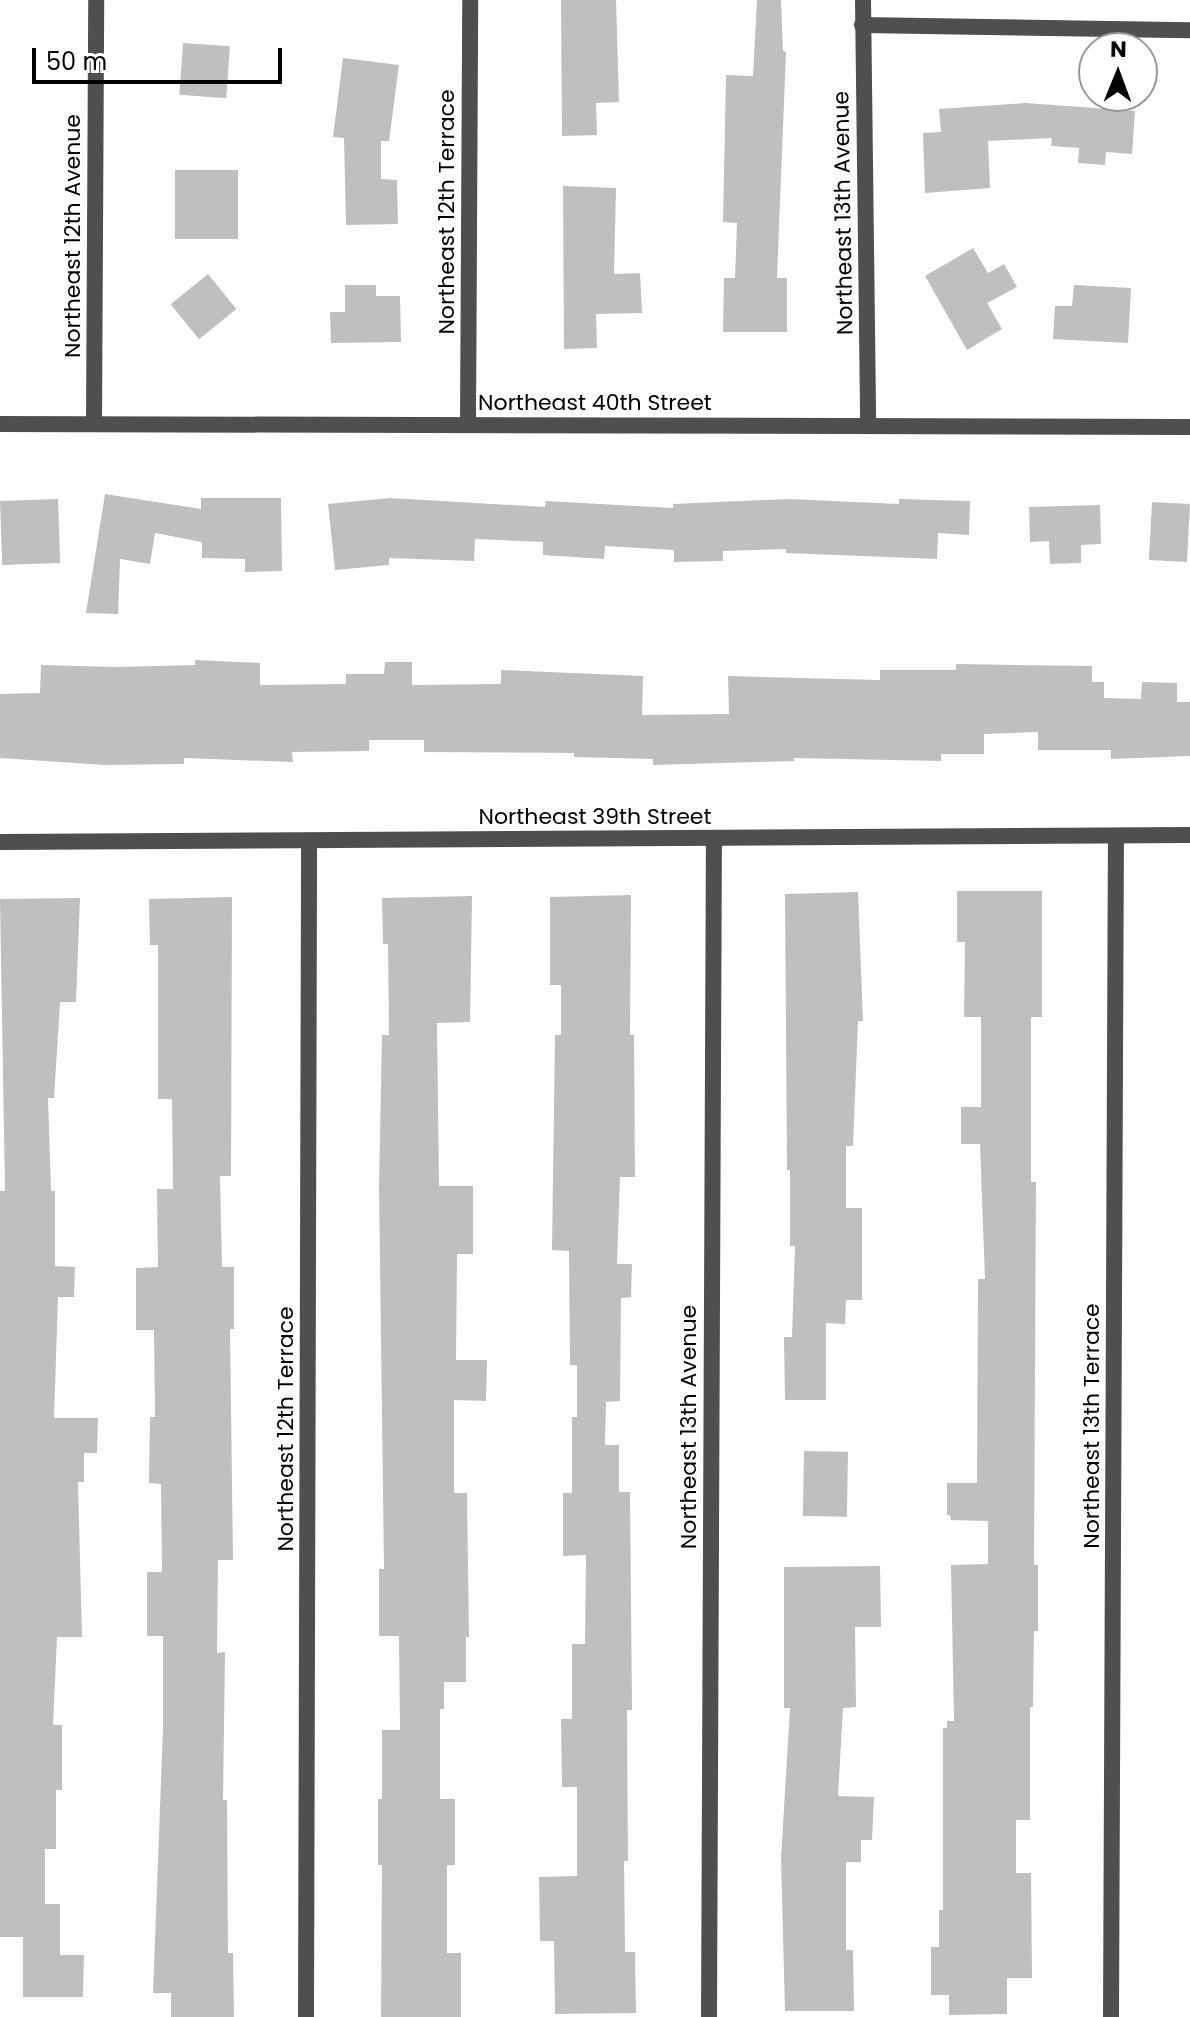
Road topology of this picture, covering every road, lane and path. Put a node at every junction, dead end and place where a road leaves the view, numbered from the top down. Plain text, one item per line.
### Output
1 (96, 0) edge
2 (470, 0) edge
3 (863, 0) edge
4 (862, 25) junction
5 (1190, 30) edge
6 (0, 424) edge
7 (94, 424) junction
8 (468, 425) junction
9 (868, 426) junction
10 (1190, 427) edge
11 (1190, 835) edge
12 (1116, 836) junction
13 (714, 838) junction
14 (309, 841) junction
15 (0, 842) edge
16 (306, 2017) edge
17 (709, 2017) edge
18 (1111, 2017) edge

1 - 7 street, Northeast 12th Avenue
2 - 8 street, Northeast 12th Terrace
3 - 4 street, Northeast 13th Avenue
4 - 5 street
4 - 9 street, Northeast 13th Avenue
6 - 7 street, Northeast 40th Street
7 - 8 street, Northeast 40th Street
8 - 9 street, Northeast 40th Street
9 - 10 street, Northeast 40th Street
11 - 12 street, Northeast 39th Street
12 - 13 street, Northeast 39th Street
12 - 18 street, Northeast 13th Terrace
13 - 14 street, Northeast 39th Street
13 - 17 street, Northeast 13th Avenue
14 - 15 street, Northeast 39th Street
14 - 16 street, Northeast 12th Terrace

